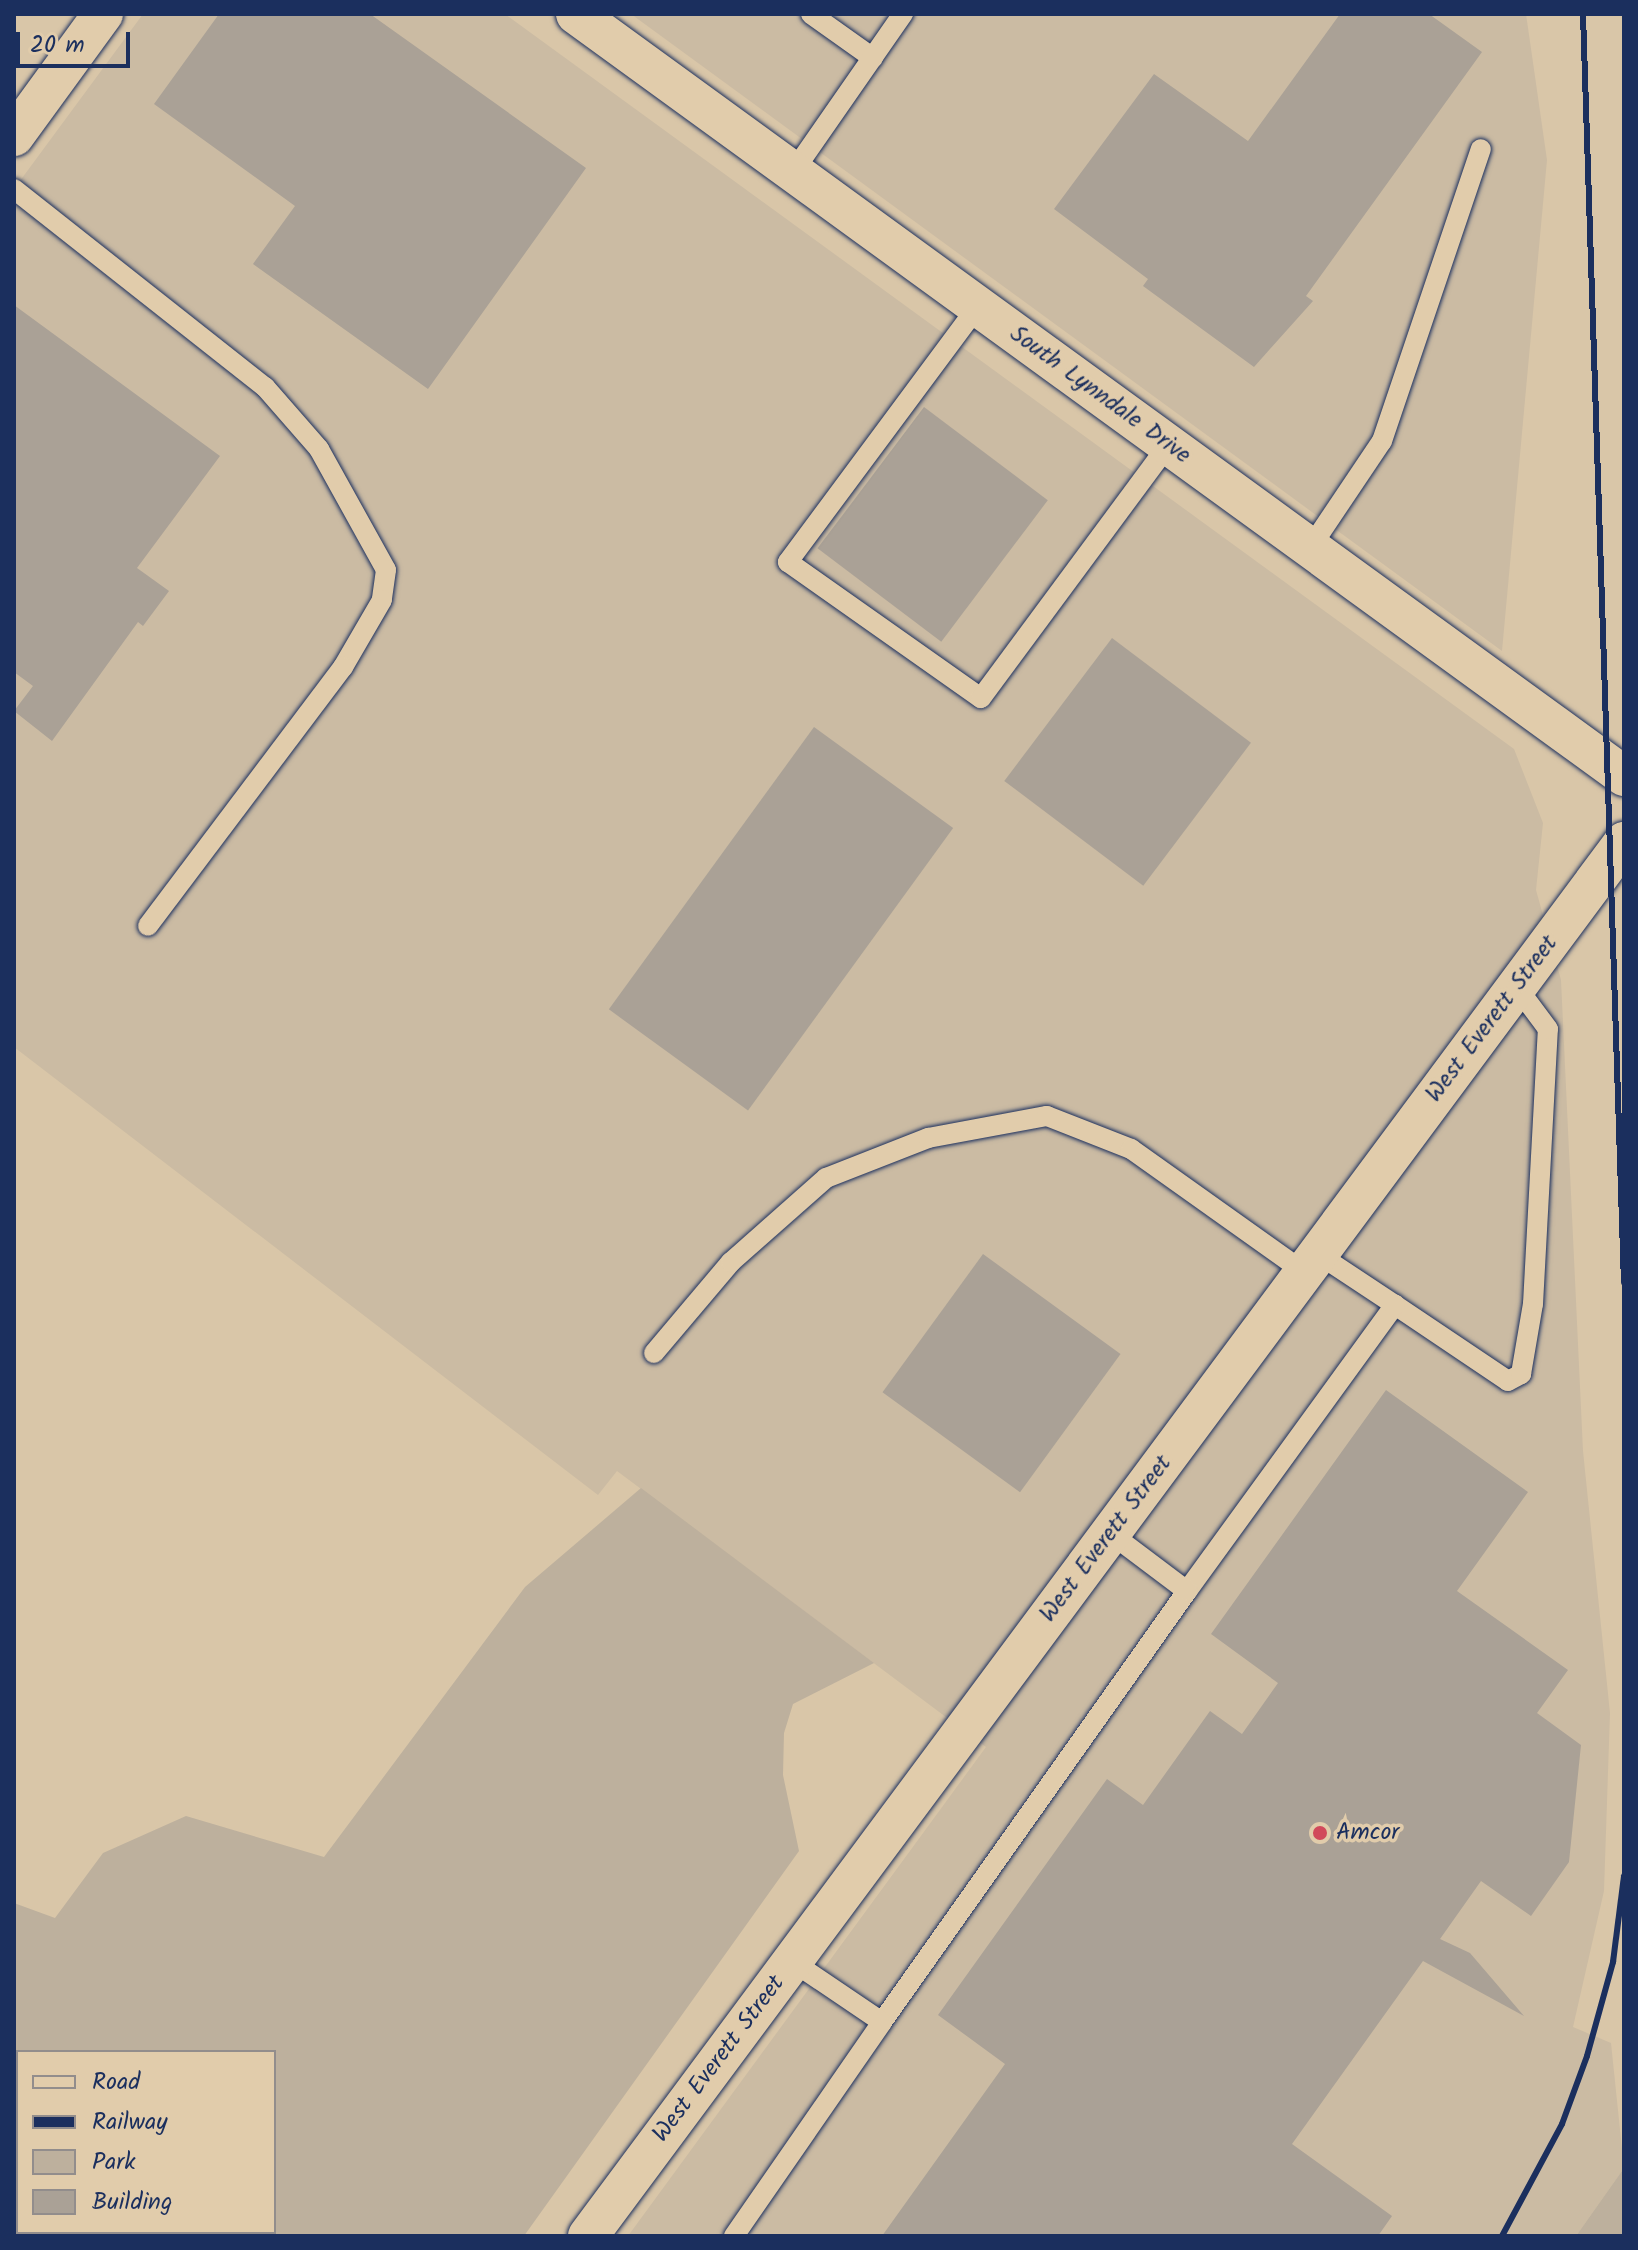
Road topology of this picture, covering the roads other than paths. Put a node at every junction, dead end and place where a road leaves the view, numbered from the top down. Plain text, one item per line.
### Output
1 (103, 14) edge
2 (576, 14) edge
3 (811, 14) edge
4 (903, 14) edge
5 (873, 58) junction
6 (17, 127) edge
7 (1481, 149) dead end
8 (793, 172) junction
9 (14, 189) edge
10 (978, 306) junction
11 (1168, 445) junction
12 (1310, 548) junction
13 (1624, 776) edge
14 (1624, 842) edge
15 (148, 926) dead end
16 (1516, 986) junction
17 (1311, 1263) junction
18 (1395, 1305) junction
19 (654, 1353) dead end
20 (1110, 1533) junction
21 (1187, 1591) junction
22 (792, 1961) junction
23 (882, 2022) junction
24 (588, 2236) edge
25 (734, 2236) edge

1 - 6 street
2 - 8 street, South Lynndale Drive
3 - 5 lane
4 - 5 lane
5 - 8 lane
7 - 12 lane
8 - 10 street, South Lynndale Drive
9 - 15 lane
10 - 11 street, South Lynndale Drive
10 - 11 lane
11 - 12 street, South Lynndale Drive
12 - 13 street, South Lynndale Drive
14 - 16 street, West Everett Street
16 - 17 street, West Everett Street
16 - 18 lane
17 - 18 lane
17 - 19 lane
17 - 20 street, West Everett Street
18 - 21 lane
20 - 21 lane
20 - 22 street, West Everett Street
21 - 23 lane
22 - 23 lane
22 - 24 street, West Everett Street
23 - 25 lane

